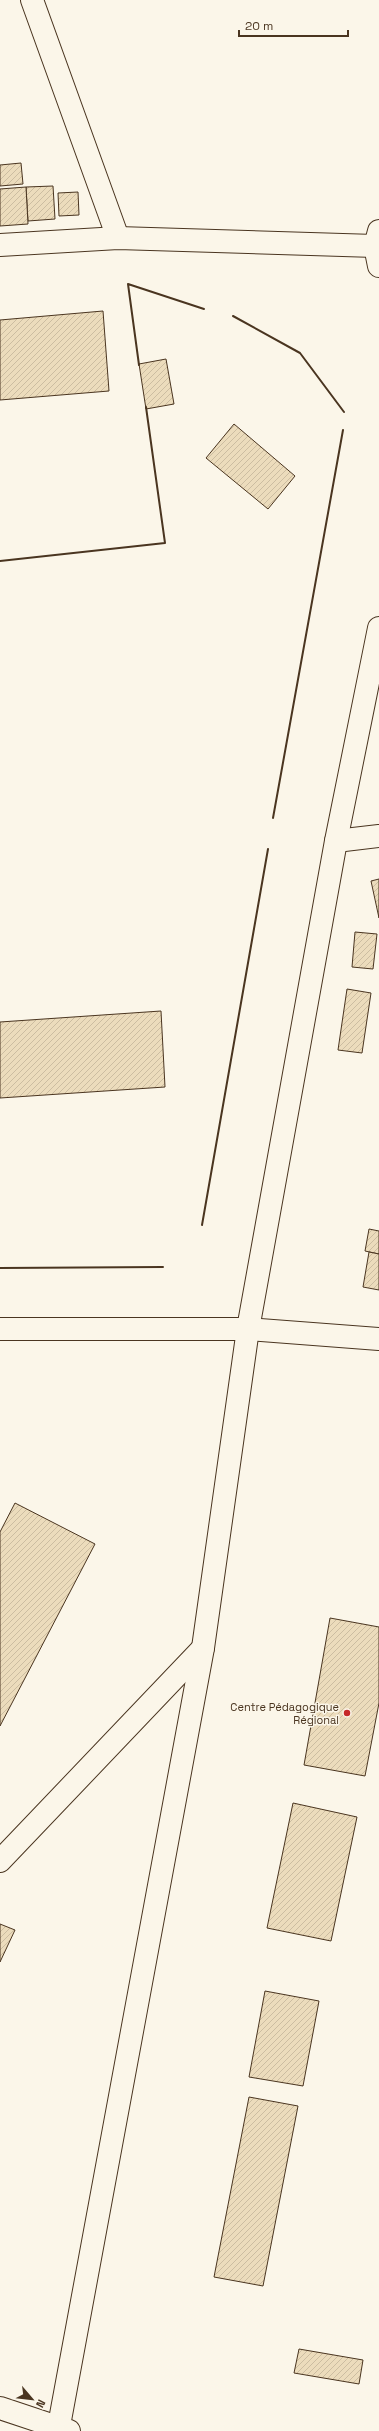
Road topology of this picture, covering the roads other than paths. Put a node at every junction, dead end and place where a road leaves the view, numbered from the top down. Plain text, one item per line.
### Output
1 (32, 0) edge
2 (118, 238) junction
3 (0, 245) edge
4 (378, 248) edge
5 (379, 628) edge
6 (379, 836) edge
7 (336, 841) junction
8 (0, 1329) edge
9 (248, 1329) junction
10 (379, 1339) edge
11 (203, 1648) junction
12 (0, 1861) edge
13 (0, 2408) edge
14 (62, 2430) edge

1 - 2 street
2 - 3 street
2 - 4 street
5 - 7 street
6 - 7 street
7 - 9 street
8 - 9 street
9 - 10 street
9 - 11 street
11 - 12 street
11 - 14 street
13 - 14 street

